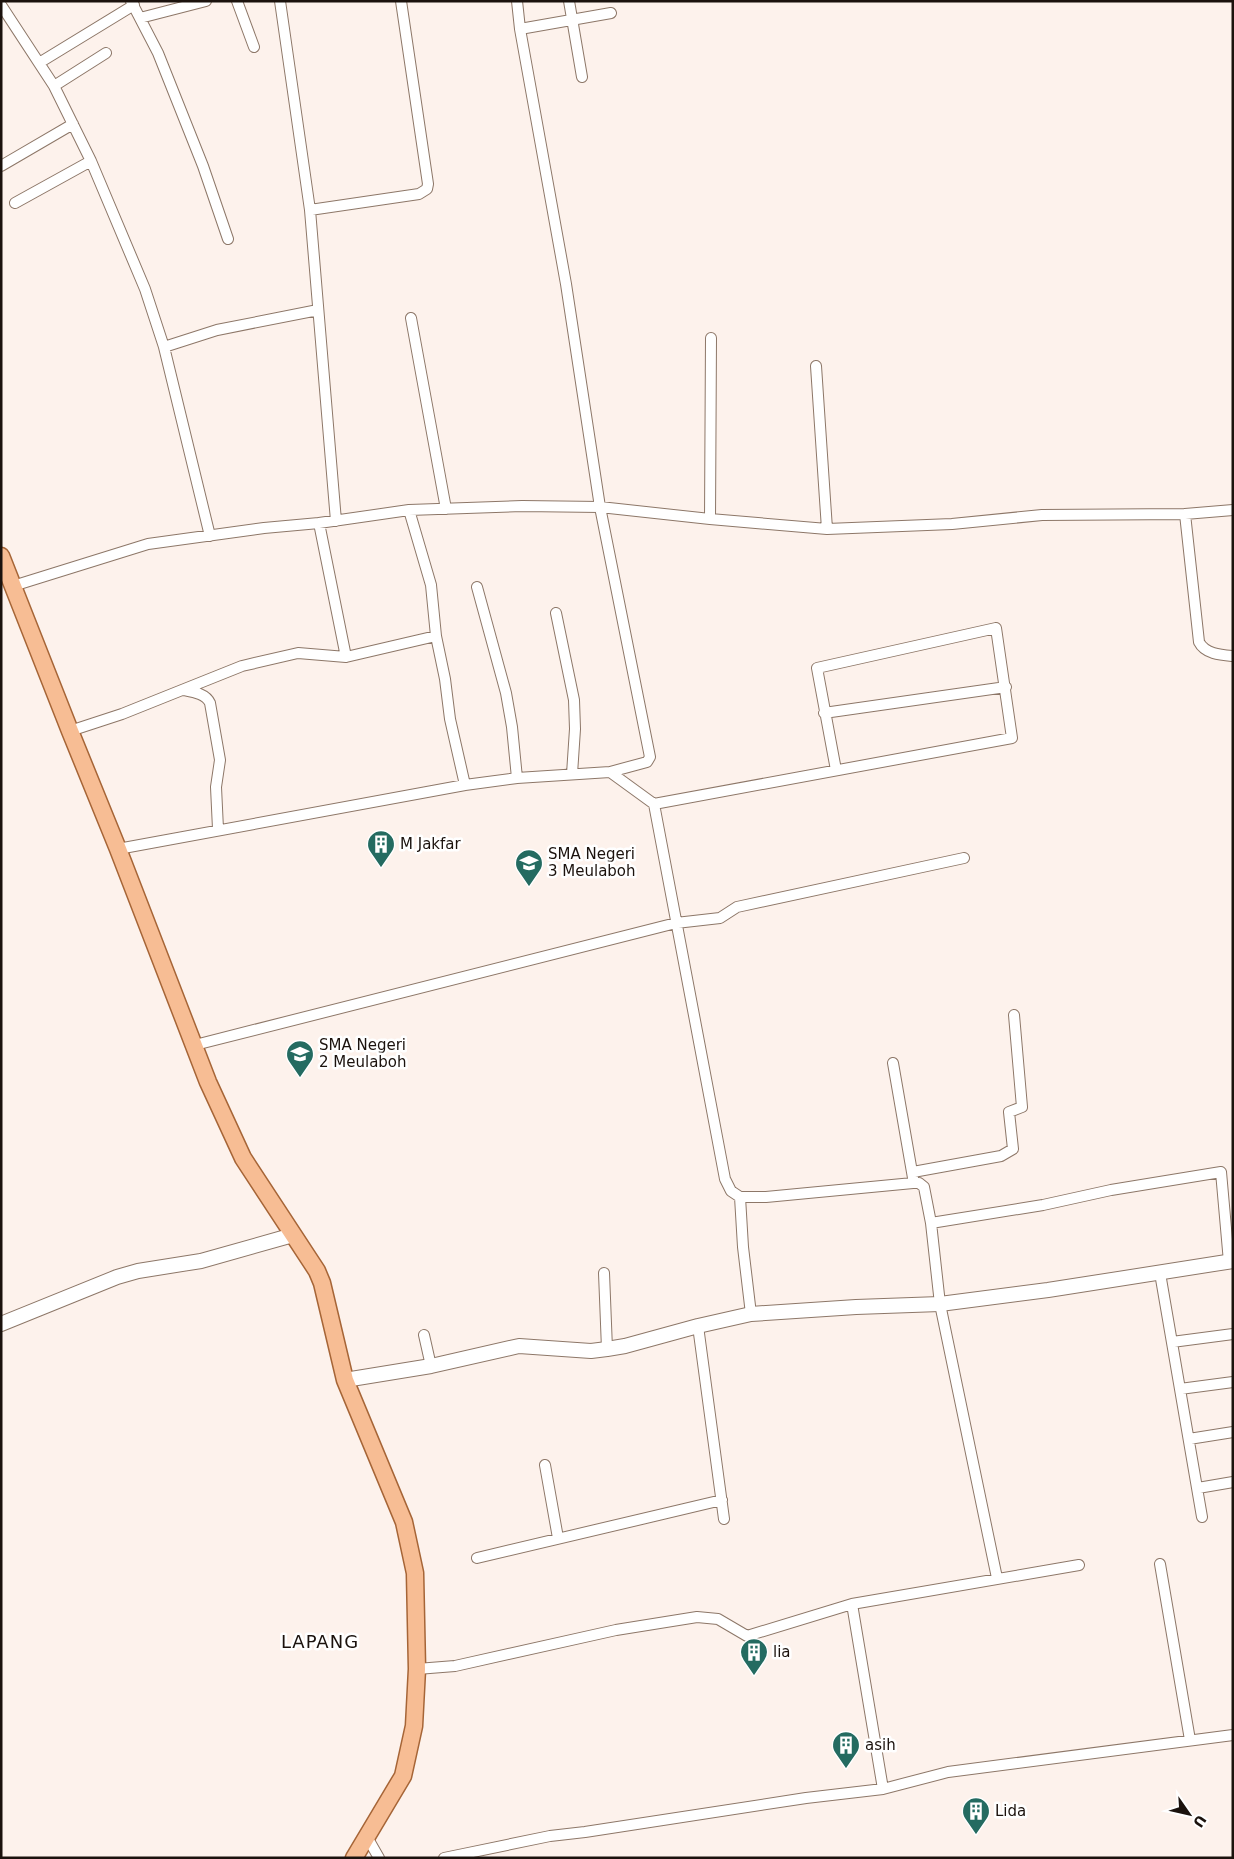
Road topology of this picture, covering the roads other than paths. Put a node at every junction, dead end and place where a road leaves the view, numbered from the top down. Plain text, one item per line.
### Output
1 (206, 1) edge
2 (237, 1) edge
3 (280, 1) edge
4 (401, 1) edge
5 (517, 1) edge
6 (569, 1) edge
7 (133, 3) edge
8 (1, 5) edge
9 (612, 13) dead end
10 (140, 18) junction
11 (572, 20) junction
12 (520, 29) junction
13 (254, 47) dead end
14 (106, 54) dead end
15 (39, 63) junction
16 (582, 77) dead end
17 (54, 86) junction
18 (73, 124) junction
19 (91, 161) junction
20 (1, 166) edge
21 (15, 203) dead end
22 (310, 210) junction
23 (228, 238) dead end
24 (318, 310) junction
25 (411, 318) dead end
26 (711, 338) dead end
27 (164, 348) junction
28 (816, 366) dead end
29 (600, 507) junction
30 (446, 509) junction
31 (409, 510) junction
32 (1233, 510) edge
33 (1185, 514) junction
34 (710, 519) junction
35 (336, 521) junction
36 (319, 523) junction
37 (827, 529) junction
38 (210, 536) junction
39 (1, 556) edge
40 (13, 586) junction
41 (477, 587) dead end
42 (556, 613) dead end
43 (436, 636) junction
44 (1233, 656) edge
45 (346, 657) junction
46 (1006, 687) junction
47 (184, 690) junction
48 (824, 713) junction
49 (70, 731) junction
50 (836, 770) junction
51 (610, 772) junction
52 (572, 774) junction
53 (517, 778) junction
54 (465, 785) junction
55 (654, 804) junction
56 (218, 830) junction
57 (118, 849) junction
58 (964, 858) dead end
59 (676, 923) junction
60 (1014, 1015) dead end
61 (194, 1045) junction
62 (893, 1063) dead end
63 (913, 1172) junction
64 (913, 1183) junction
65 (740, 1196) junction
66 (931, 1223) junction
67 (294, 1235) junction
68 (1231, 1262) edge
69 (604, 1273) dead end
70 (1160, 1273) junction
71 (940, 1304) junction
72 (751, 1314) junction
73 (1, 1324) edge
74 (698, 1326) junction
75 (1233, 1334) edge
76 (424, 1335) dead end
77 (1172, 1342) junction
78 (607, 1349) junction
79 (431, 1366) junction
80 (345, 1380) junction
81 (1233, 1382) edge
82 (1180, 1390) junction
83 (1233, 1432) edge
84 (1189, 1439) junction
85 (545, 1465) dead end
86 (1233, 1482) edge
87 (1198, 1488) junction
88 (722, 1500) junction
89 (1202, 1517) dead end
90 (724, 1519) dead end
91 (558, 1538) junction
92 (477, 1558) dead end
93 (1079, 1564) dead end
94 (1160, 1564) dead end
95 (998, 1578) junction
96 (852, 1604) junction
97 (417, 1669) junction
98 (1233, 1735) edge
99 (1190, 1740) junction
100 (883, 1789) junction
101 (367, 1837) junction
102 (354, 1858) edge
103 (379, 1858) edge
104 (444, 1858) edge

1 - 10 street
2 - 13 street
3 - 22 street
4 - 22 street
5 - 12 street
6 - 11 street
7 - 10 street
7 - 15 street
8 - 15 street
9 - 11 street
10 - 23 street
11 - 12 street
11 - 16 street
12 - 29 street
14 - 17 street
15 - 17 street
17 - 18 street
18 - 19 street
18 - 20 street
19 - 21 street
19 - 27 street
22 - 24 street
24 - 27 street
24 - 35 street
25 - 30 street
26 - 34 street
27 - 38 street
28 - 37 street
29 - 30 street
29 - 34 street
29 - 51 street
30 - 31 street
31 - 35 street
31 - 43 street
32 - 33 street
33 - 37 street
33 - 44 street
34 - 37 street
35 - 36 street
36 - 38 street
36 - 45 street
38 - 40 street
39 - 40 main road
40 - 49 main road
41 - 53 street
42 - 52 street
43 - 45 street
43 - 54 street
45 - 47 street
46 - 48 street
46 - 48 street
46 - 50 street
47 - 49 street
47 - 56 street
48 - 50 street
49 - 57 main road
50 - 55 street
51 - 52 street
51 - 55 street
52 - 53 street
53 - 54 street
54 - 56 street
55 - 59 street
56 - 57 street
57 - 61 main road
58 - 59 street
59 - 61 street
59 - 65 street
60 - 63 street
61 - 67 main road
62 - 63 street
63 - 64 street
64 - 65 street
64 - 66 street
65 - 72 street
66 - 68 street
66 - 71 street
67 - 73 street
67 - 80 main road
68 - 70 street
69 - 78 street
70 - 71 street
70 - 77 street
71 - 72 street
71 - 95 street
72 - 74 street
74 - 78 street
74 - 88 street
75 - 77 street
76 - 79 street
77 - 82 street
78 - 79 street
79 - 80 street
80 - 97 main road
81 - 82 street
82 - 84 street
83 - 84 street
84 - 87 street
85 - 91 street
86 - 87 street
87 - 89 street
88 - 90 street
88 - 91 street
91 - 92 street
93 - 95 street
94 - 99 street
95 - 96 street
96 - 97 street
96 - 100 street
97 - 101 main road
98 - 99 street
99 - 100 street
100 - 104 street
101 - 102 main road
101 - 103 street

